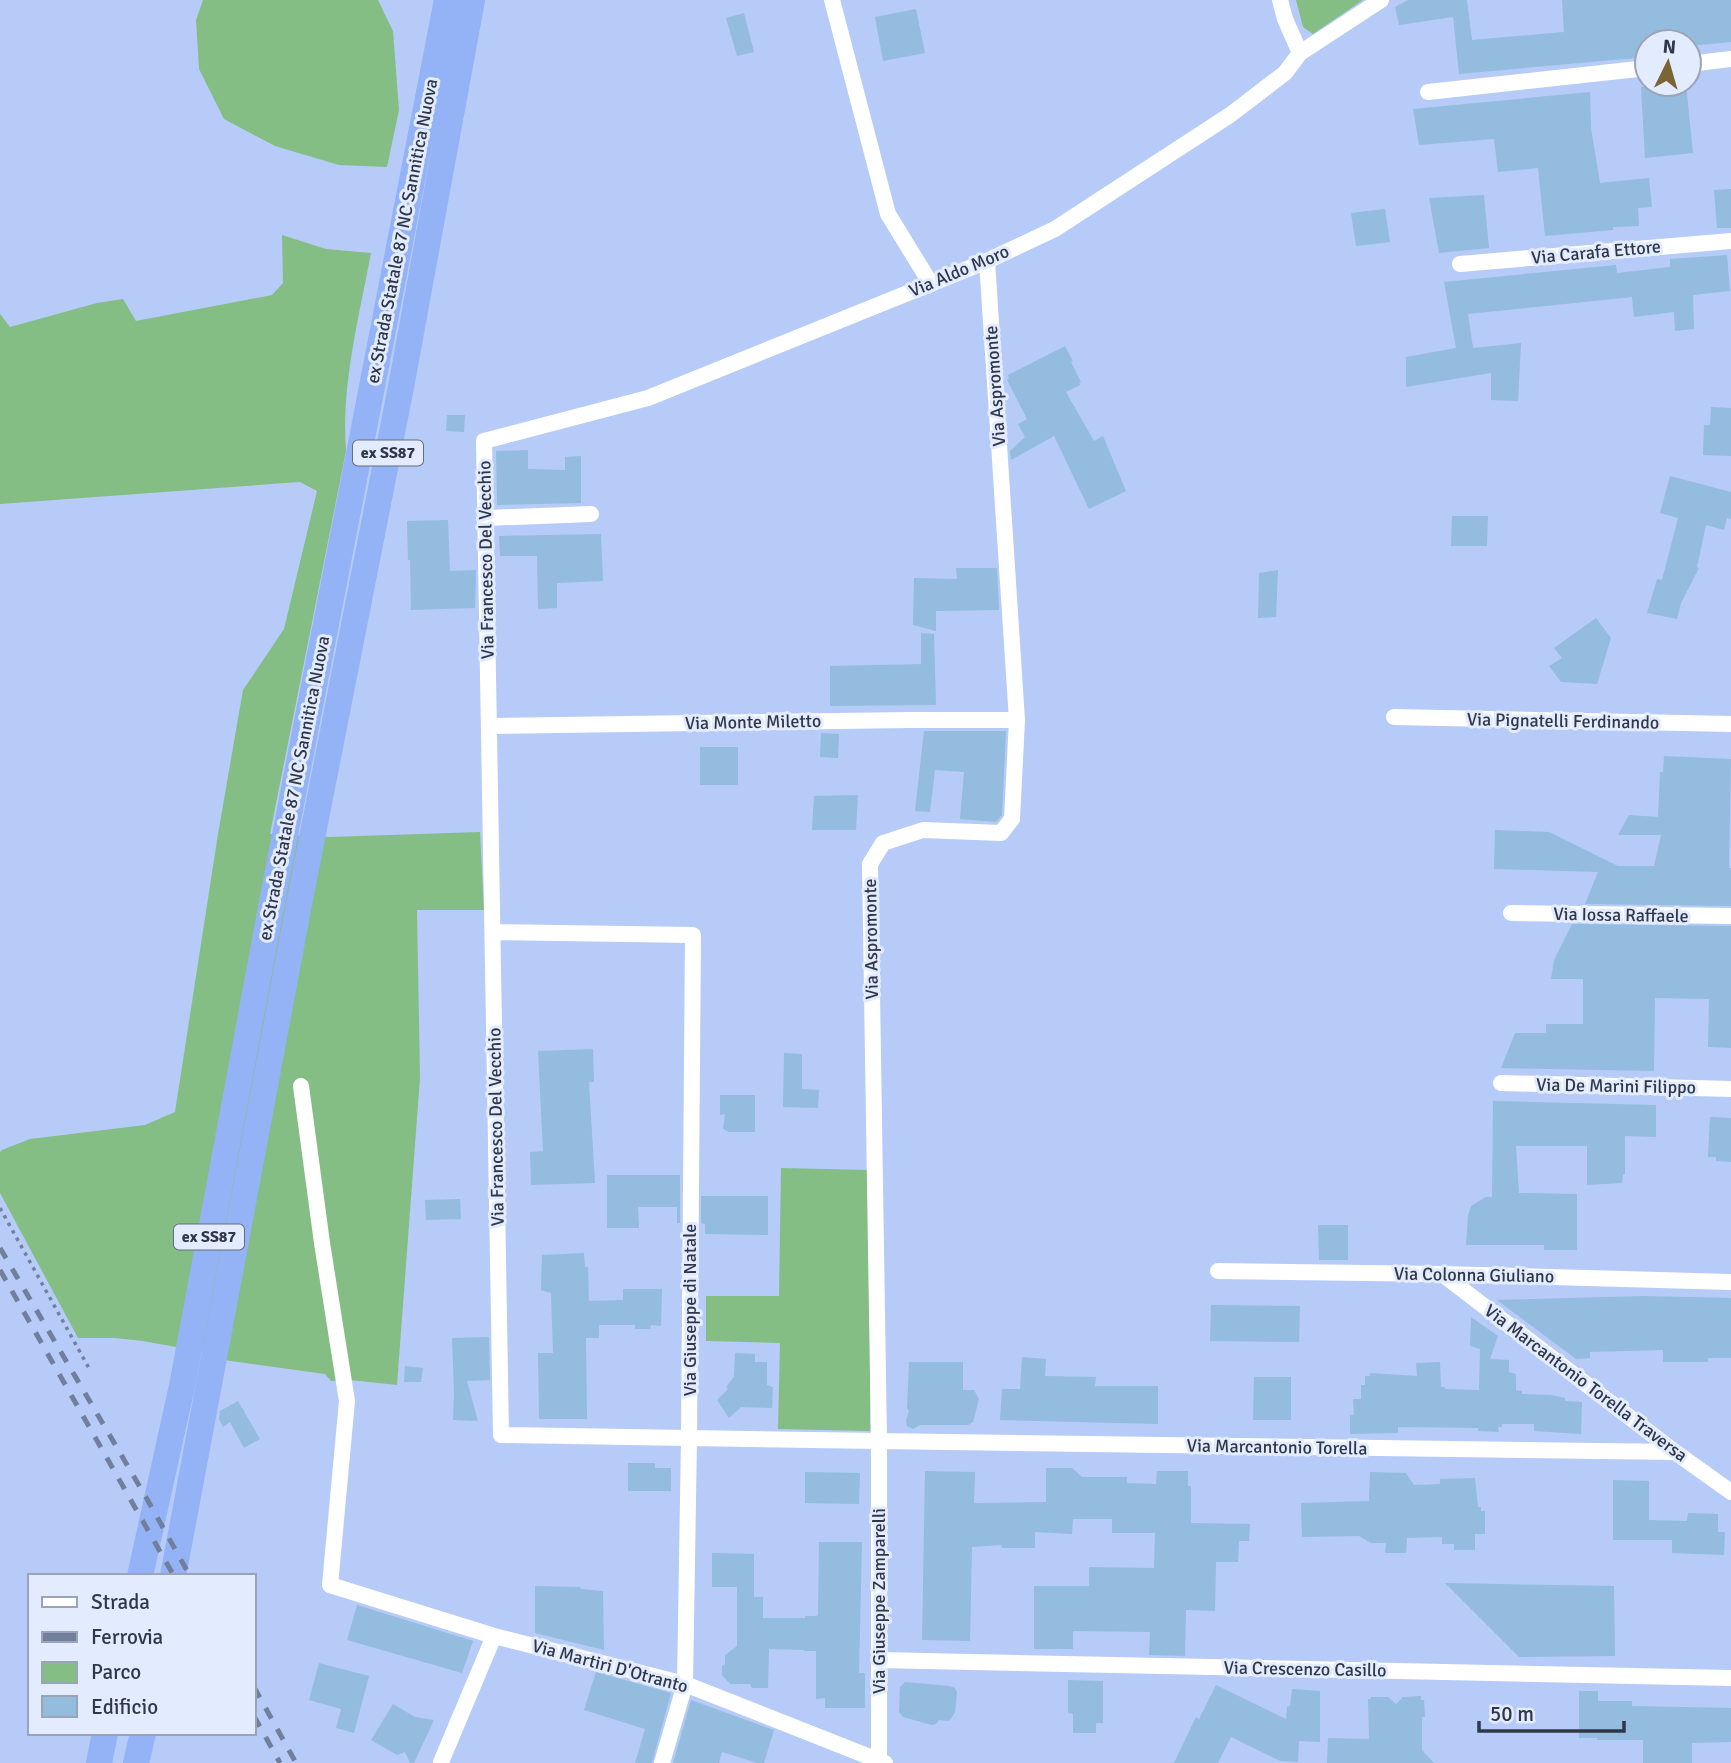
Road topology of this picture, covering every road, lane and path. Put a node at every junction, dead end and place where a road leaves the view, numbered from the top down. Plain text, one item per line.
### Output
1 (447, 0) edge
2 (472, 0) edge
3 (832, 0) edge
4 (1280, 0) edge
5 (1381, 0) edge
6 (1300, 52) junction
7 (1731, 60) edge
8 (1703, 63) edge
9 (1633, 70) edge
10 (1428, 92) dead end
11 (1731, 241) edge
12 (986, 261) junction
13 (1460, 264) dead end
14 (931, 284) junction
15 (484, 440) joint
16 (592, 514) dead end
17 (486, 518) junction
18 (1394, 717) dead end
19 (1017, 720) junction
20 (1731, 724) edge
21 (489, 726) junction
22 (1511, 913) dead end
23 (1731, 916) edge
24 (492, 932) junction
25 (1501, 1083) dead end
26 (301, 1086) dead end
27 (1731, 1089) edge
28 (0, 1208) edge
29 (1218, 1271) dead end
30 (1442, 1274) junction
31 (1731, 1282) edge
32 (90, 1370) dead end
33 (689, 1438) junction
34 (879, 1441) junction
35 (1675, 1452) junction
36 (1731, 1492) edge
37 (140, 1574) edge
38 (173, 1574) edge
39 (495, 1636) junction
40 (879, 1660) junction
41 (1731, 1678) edge
42 (685, 1685) junction
43 (105, 1735) edge
44 (143, 1735) edge
45 (441, 1762) edge
46 (882, 1762) edge
47 (99, 1763) edge
48 (136, 1763) edge
49 (662, 1763) edge

1 - 37 highway, ex Strada Statale 87 NC Sannitica Nuova / ex SS87
2 - 38 highway, ex Strada Statale 87 NC Sannitica Nuova / ex SS87
3 - 14 street
4 - 6 street
5 - 6 street, Via Aldo Moro
6 - 12 street, Via Aldo Moro
7 - 8 street
9 - 10 street
11 - 13 street, Via Carafa Ettore
12 - 14 street, Via Aldo Moro
12 - 19 street, Via Aspromonte
14 - 15 street, Via Aldo Moro
15 - 17 street, Via Francesco Del Vecchio
16 - 17 street
17 - 21 street, Via Francesco Del Vecchio
18 - 20 street, Via Pignatelli Ferdinando
19 - 21 street, Via Monte Miletto
19 - 34 street, Via Aspromonte
21 - 24 street, Via Francesco Del Vecchio
22 - 23 street, Via Iossa Raffaele
24 - 33 street, Via Francesco Del Vecchio
24 - 33 street, Via Giuseppe di Natale
25 - 27 street, Via De Marini Filippo
26 - 39 street, Via Martiri D'Otranto
28 - 32 path
29 - 30 street, Via Colonna Giuliano
30 - 31 street, Via Colonna Giuliano
30 - 35 street, Via Marcantonio Torella Traversa
33 - 34 street, Via Francesco Del Vecchio
33 - 42 street, Via Giuseppe di Natale
34 - 35 street, Via Marcantonio Torella
34 - 40 street, Via Giuseppe Zamparelli
35 - 36 street, Via Marcantonio Torella Traversa
39 - 42 street, Via Martiri D'Otranto
39 - 45 street
40 - 41 street, Via Crescenzo Casillo
40 - 46 street, Via Giuseppe Zamparelli
42 - 46 street, Via Martiri D'Otranto
42 - 49 street, Via Giuseppe di Natale
43 - 47 highway
44 - 48 highway

